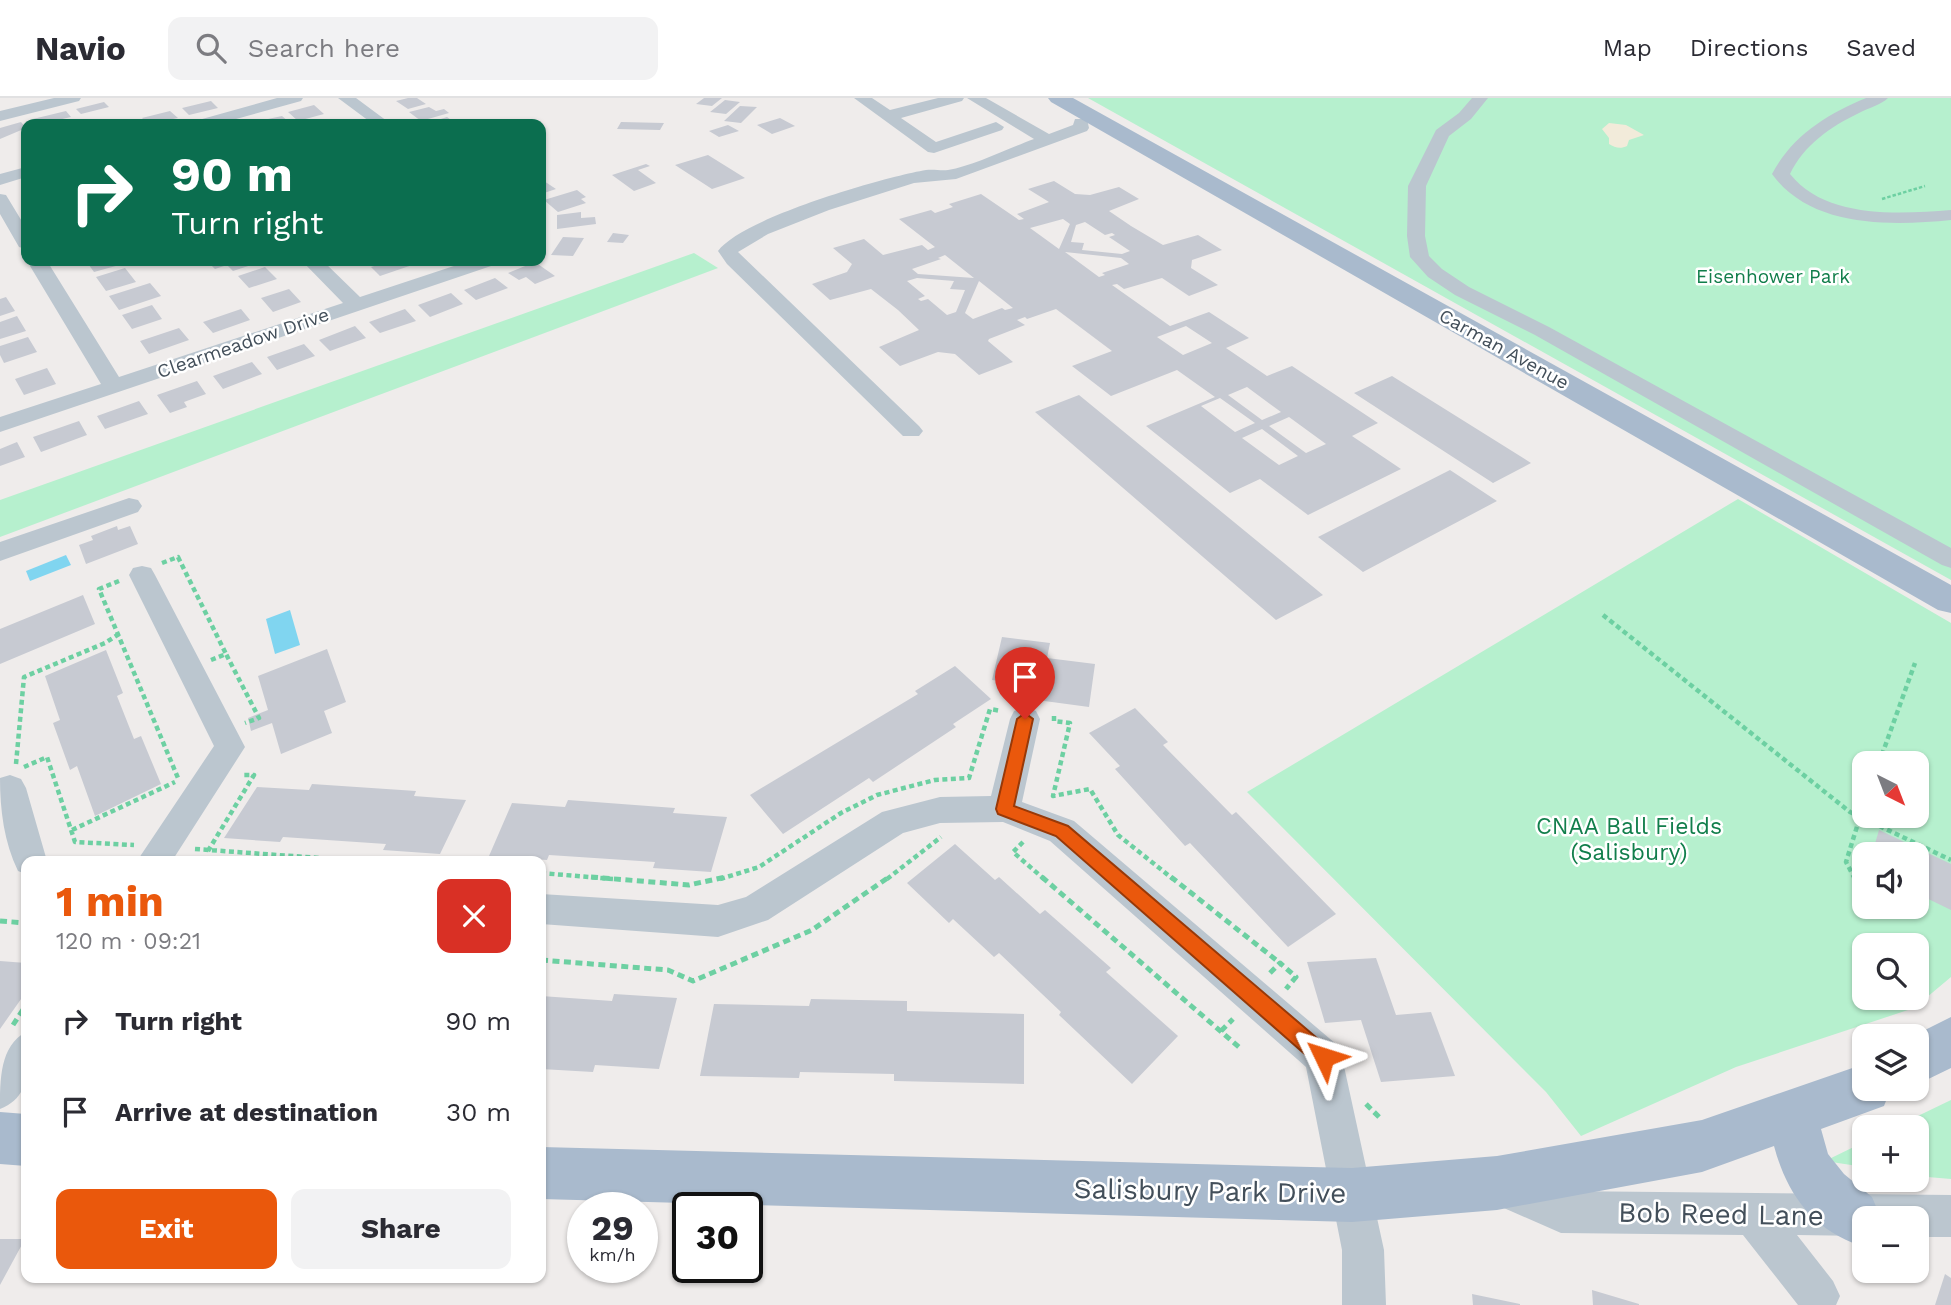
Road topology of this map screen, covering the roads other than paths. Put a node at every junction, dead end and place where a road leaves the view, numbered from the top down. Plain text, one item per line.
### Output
1 (73, 98) edge
2 (295, 98) edge
3 (345, 98) edge
4 (862, 98) edge
5 (933, 98) edge
6 (975, 98) edge
7 (1058, 98) edge
8 (1480, 98) edge
9 (1880, 98) edge
10 (955, 99) edge
11 (884, 113) junction
12 (0, 116) edge
13 (219, 119) edge
14 (376, 119) edge
15 (1088, 120) junction
16 (1039, 136) junction
17 (21, 174) edge
18 (0, 180) edge
19 (0, 199) edge
20 (1951, 215) edge
21 (21, 235) edge
22 (40, 266) edge
23 (317, 266) edge
24 (471, 266) edge
25 (357, 305) junction
26 (114, 387) junction
27 (0, 425) edge
28 (911, 431) dead end
29 (129, 506) dead end
30 (0, 552) edge
31 (1951, 559) edge
32 (142, 575) dead end
33 (1951, 601) edge
34 (1025, 719) dead end
35 (10, 788) dead end
36 (1008, 823) junction
37 (159, 854) edge
38 (29, 856) edge
39 (546, 909) edge
40 (17, 1041) edge
41 (1951, 1041) edge
42 (1929, 1053) edge
43 (0, 1090) edge
44 (1852, 1093) edge
45 (1792, 1115) junction
46 (0, 1138) edge
47 (21, 1140) edge
48 (546, 1173) edge
49 (1497, 1183) junction
50 (1352, 1195) junction
51 (1752, 1213) junction
52 (1852, 1215) edge
53 (1852, 1216) edge
54 (1929, 1216) edge
55 (1951, 1216) edge
56 (1818, 1296) dead end
57 (1364, 1305) edge

1 - 12 street
2 - 13 street
3 - 14 street
4 - 11 street
5 - 11 street
6 - 16 street
7 - 15 main road, Carman Avenue
8 - 31 street
9 - 20 street
10 - 11 street
10 - 11 street
15 - 16 street
15 - 33 main road, Carman Avenue
16 - 28 street
17 - 18 street
19 - 21 street
22 - 26 street
23 - 25 street
24 - 25 street, Clearmeadow Drive
25 - 26 street, Clearmeadow Drive
26 - 27 street, Clearmeadow Drive
29 - 30 street
32 - 37 street
34 - 36 street
35 - 38 street
36 - 39 street
36 - 50 street
40 - 43 street
41 - 42 main road
44 - 45 main road, Salisbury Park Drive
45 - 49 main road, Salisbury Park Drive
45 - 52 main road
46 - 47 main road
48 - 50 main road, Salisbury Park Drive
49 - 50 main road, Salisbury Park Drive
49 - 51 street, Bob Reed Lane
50 - 57 street
51 - 53 street, Bob Reed Lane
51 - 56 street
54 - 55 street, Bob Reed Lane

